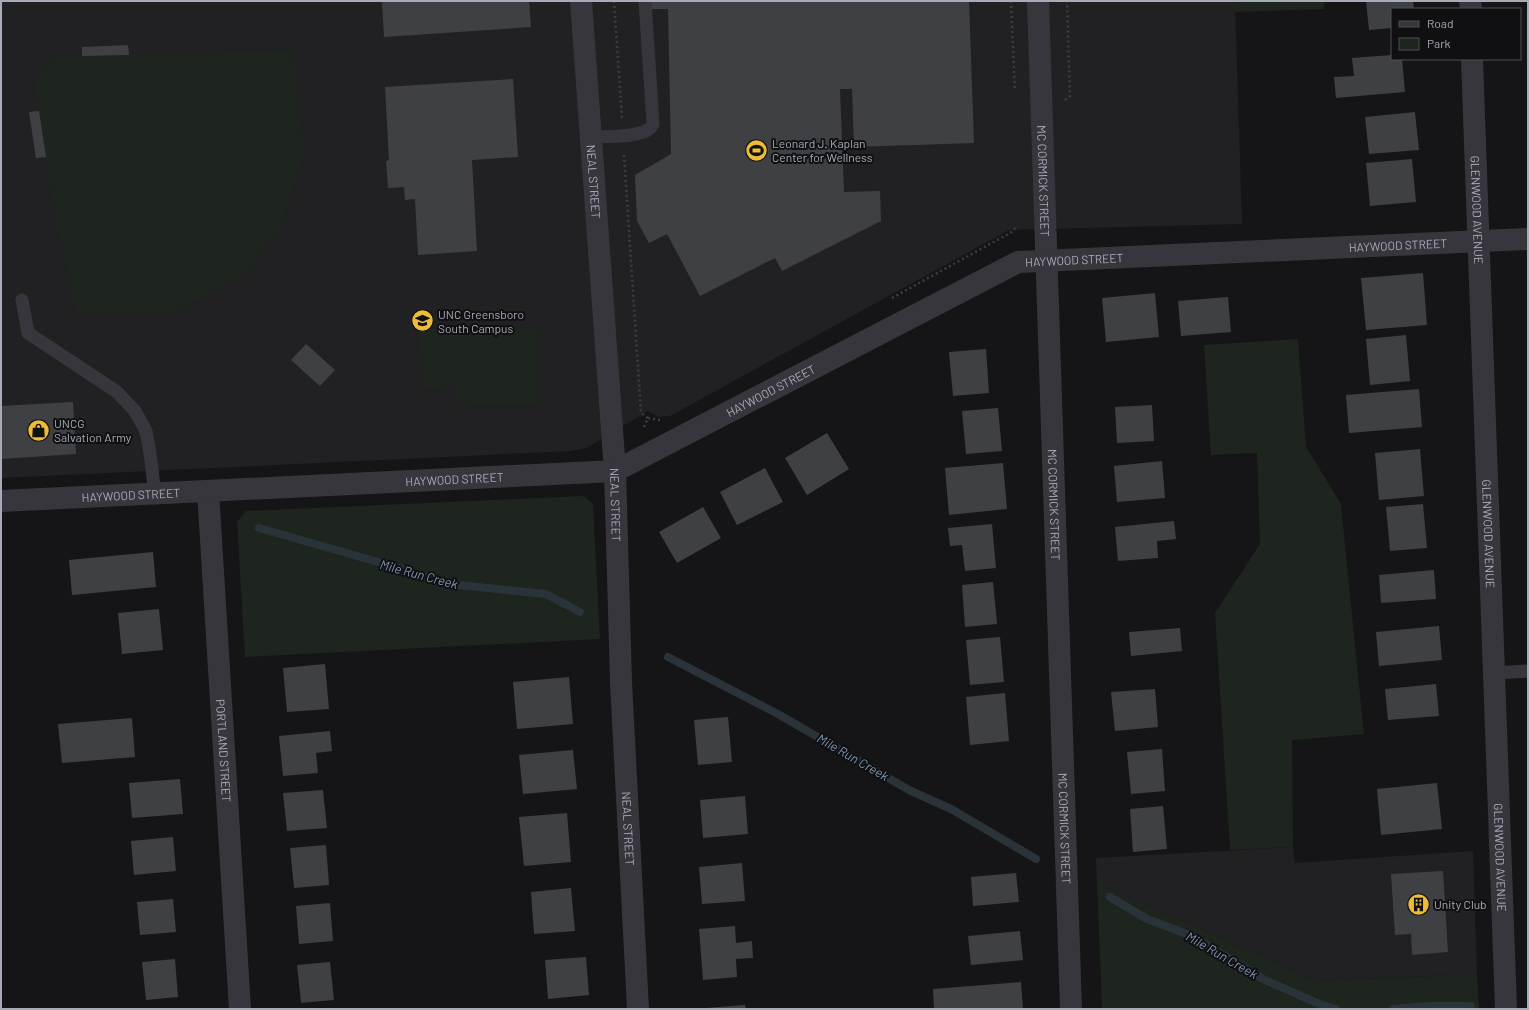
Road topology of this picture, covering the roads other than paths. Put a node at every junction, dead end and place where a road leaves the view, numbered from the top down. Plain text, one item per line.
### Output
1 (581, 1) edge
2 (645, 1) edge
3 (1038, 1) edge
4 (1472, 60) edge
5 (591, 137) junction
6 (1528, 239) edge
7 (1479, 241) junction
8 (1046, 260) junction
9 (22, 300) dead end
10 (615, 471) junction
11 (208, 491) junction
12 (155, 494) junction
13 (1, 501) edge
14 (1528, 671) edge
15 (1494, 673) junction
16 (240, 1009) edge
17 (638, 1009) edge
18 (1071, 1009) edge
19 (1506, 1009) edge

1 - 5 street, NEAL STREET
2 - 5 lane
3 - 8 street, MC CORMICK STREET
4 - 7 street, GLENWOOD AVENUE
5 - 10 street, NEAL STREET
6 - 7 street, HAYWOOD STREET
7 - 8 street, HAYWOOD STREET
7 - 15 street, GLENWOOD AVENUE
8 - 10 street, HAYWOOD STREET
8 - 18 street, MC CORMICK STREET
9 - 12 lane
10 - 11 street, HAYWOOD STREET
10 - 17 street, NEAL STREET
11 - 12 street, HAYWOOD STREET
11 - 16 street, PORTLAND STREET
12 - 13 street, HAYWOOD STREET
14 - 15 lane
15 - 19 street, GLENWOOD AVENUE

